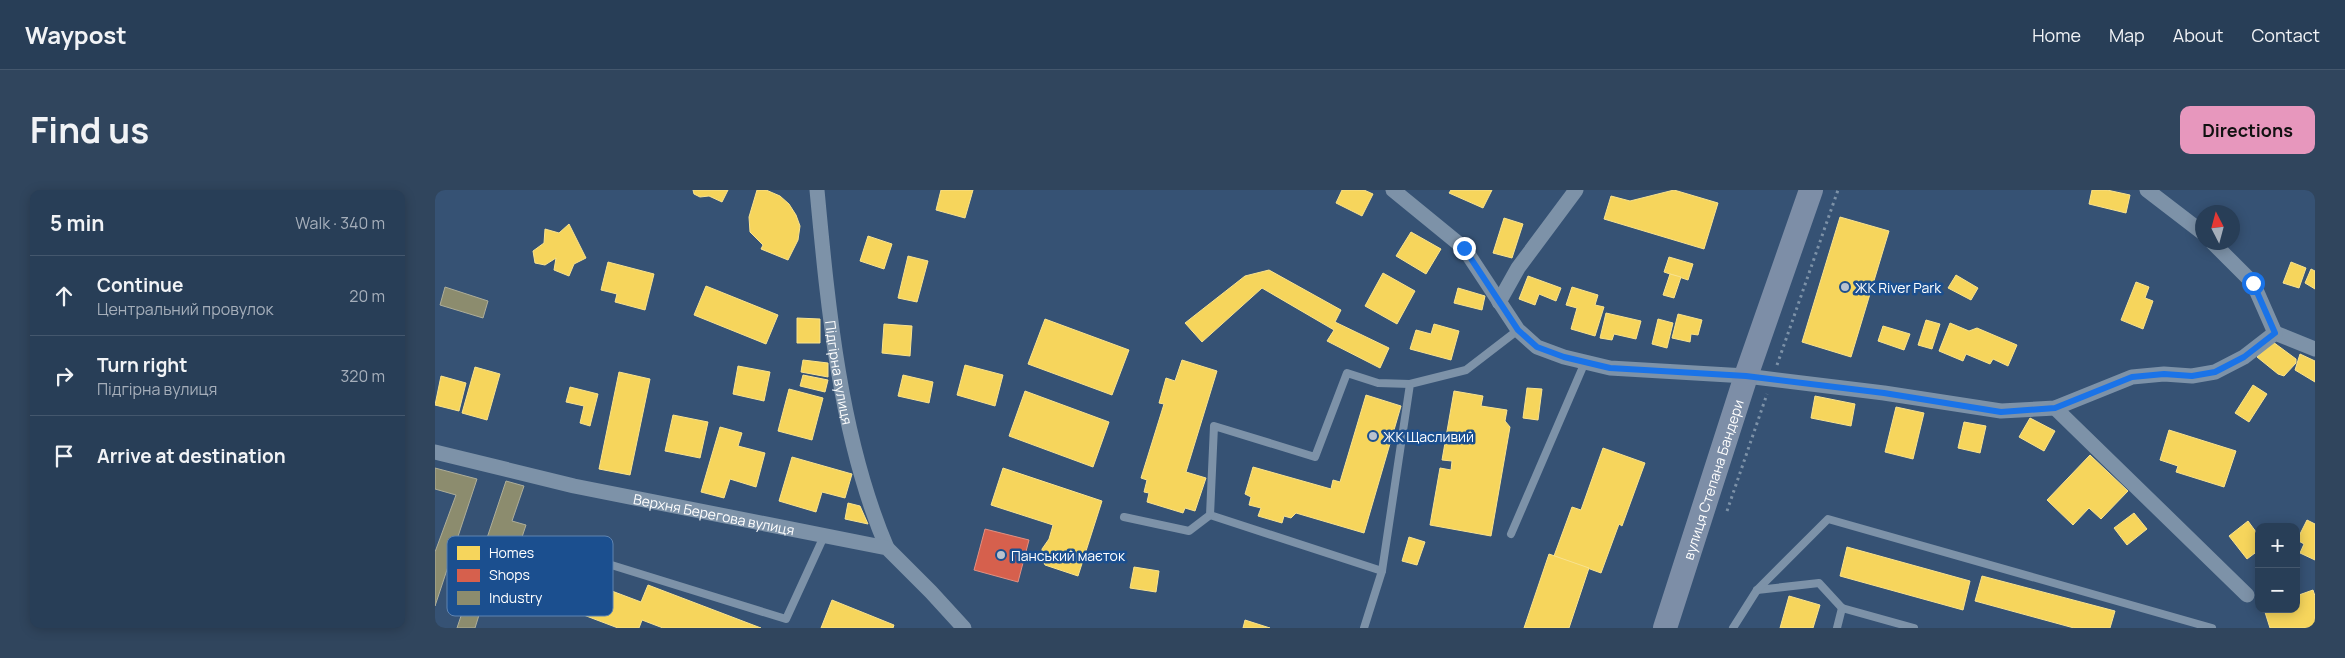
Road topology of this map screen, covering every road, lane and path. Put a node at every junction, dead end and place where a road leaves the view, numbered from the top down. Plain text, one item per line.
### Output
1 (817, 190) edge
2 (1393, 190) edge
3 (1576, 190) edge
4 (1811, 190) edge
5 (1838, 190) edge
6 (2147, 190) edge
7 (2195, 227) edge
8 (2220, 250) edge
9 (1499, 302) junction
10 (1518, 330) junction
11 (2275, 333) junction
12 (2315, 350) edge
13 (1585, 362) junction
14 (1746, 376) junction
15 (1772, 380) junction
16 (1410, 384) junction
17 (2055, 408) junction
18 (435, 452) edge
19 (1210, 515) junction
20 (1725, 515) dead end
21 (1124, 517) dead end
22 (825, 534) junction
23 (1511, 534) dead end
24 (887, 548) junction
25 (613, 566) edge
26 (1382, 571) junction
27 (1757, 590) junction
28 (2247, 595) dead end
29 (1842, 608) junction
30 (1668, 627) edge
31 (964, 628) edge
32 (1364, 628) edge
33 (1733, 628) edge
34 (1837, 628) edge
35 (1914, 628) edge
36 (2212, 628) edge

1 - 24 street, Підгірна вулиця
2 - 9 street
3 - 9 street
4 - 14 main road, вулиця Степана Бандери
5 - 15 path
6 - 7 street
8 - 11 street
9 - 10 street
10 - 13 street
10 - 16 lane
11 - 12 street
11 - 17 street
13 - 14 street
13 - 23 lane
14 - 15 street
14 - 30 main road, вулиця Степана Бандери
15 - 17 street
15 - 20 path
16 - 19 lane
16 - 26 lane
17 - 28 street
18 - 22 street, Верхня Берегова вулиця
19 - 21 lane
19 - 26 lane
22 - 24 street, Верхня Берегова вулиця
22 - 25 lane
24 - 31 street
26 - 32 lane
27 - 29 lane
27 - 33 lane
27 - 36 lane
29 - 34 lane
29 - 35 lane

